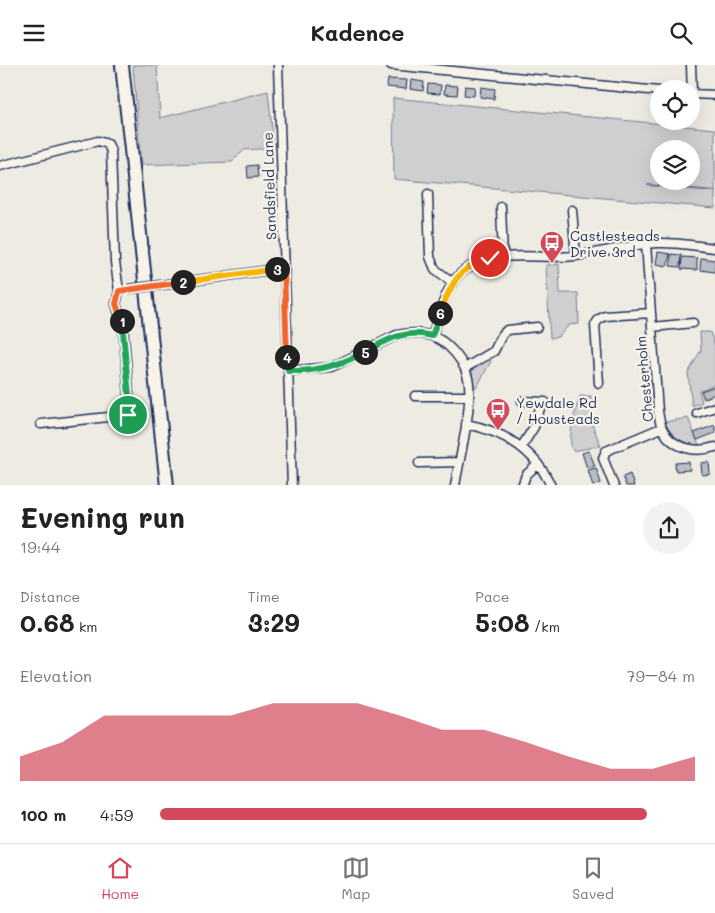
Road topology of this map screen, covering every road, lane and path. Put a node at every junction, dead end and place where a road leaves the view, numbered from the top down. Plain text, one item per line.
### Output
1 (122, 65) edge
2 (278, 65) edge
3 (391, 65) edge
4 (691, 65) edge
5 (420, 66) edge
6 (692, 80) edge
7 (650, 90) edge
8 (700, 94) edge
9 (715, 95) edge
10 (0, 166) edge
11 (428, 194) dead end
12 (501, 207) dead end
13 (572, 210) dead end
14 (646, 244) junction
15 (715, 247) edge
16 (576, 256) junction
17 (503, 257) junction
18 (284, 269) junction
19 (452, 282) junction
20 (119, 291) junction
21 (651, 313) junction
22 (693, 323) dead end
23 (537, 327) dead end
24 (652, 327) junction
25 (432, 336) junction
26 (465, 368) junction
27 (288, 371) junction
28 (599, 383) dead end
29 (415, 396) dead end
30 (469, 396) junction
31 (522, 401) dead end
32 (715, 407) edge
33 (697, 413) dead end
34 (41, 424) dead end
35 (466, 424) junction
36 (661, 428) junction
37 (522, 446) junction
38 (715, 447) edge
39 (458, 462) junction
40 (419, 463) dead end
41 (538, 464) junction
42 (167, 485) edge
43 (292, 485) edge
44 (455, 485) edge
45 (522, 485) edge
46 (551, 485) edge
47 (614, 485) edge

1 - 42 highway
2 - 18 street, Sandsfield Lane
3 - 5 street
4 - 6 street
5 - 7 street
8 - 9 street
10 - 20 street
11 - 19 street
12 - 17 street
13 - 16 street
14 - 15 street
14 - 16 street
14 - 21 street, Chesterholm
16 - 17 street
17 - 19 street
18 - 20 street, bridge
18 - 27 street, Sandsfield Lane
19 - 25 street
20 - 34 street
21 - 24 street, Chesterholm
21 - 28 street
22 - 24 street, Chesterholm
23 - 26 street
24 - 36 street, Chesterholm
25 - 26 street
25 - 27 street
26 - 30 street
27 - 43 street, Sandsfield Lane
29 - 30 street
30 - 35 street
31 - 37 street
32 - 33 street
35 - 37 street
35 - 39 street
36 - 38 street, Chesterholm
36 - 47 street, Chesterholm
37 - 41 street
39 - 40 street
39 - 44 street
41 - 45 street
41 - 46 street

